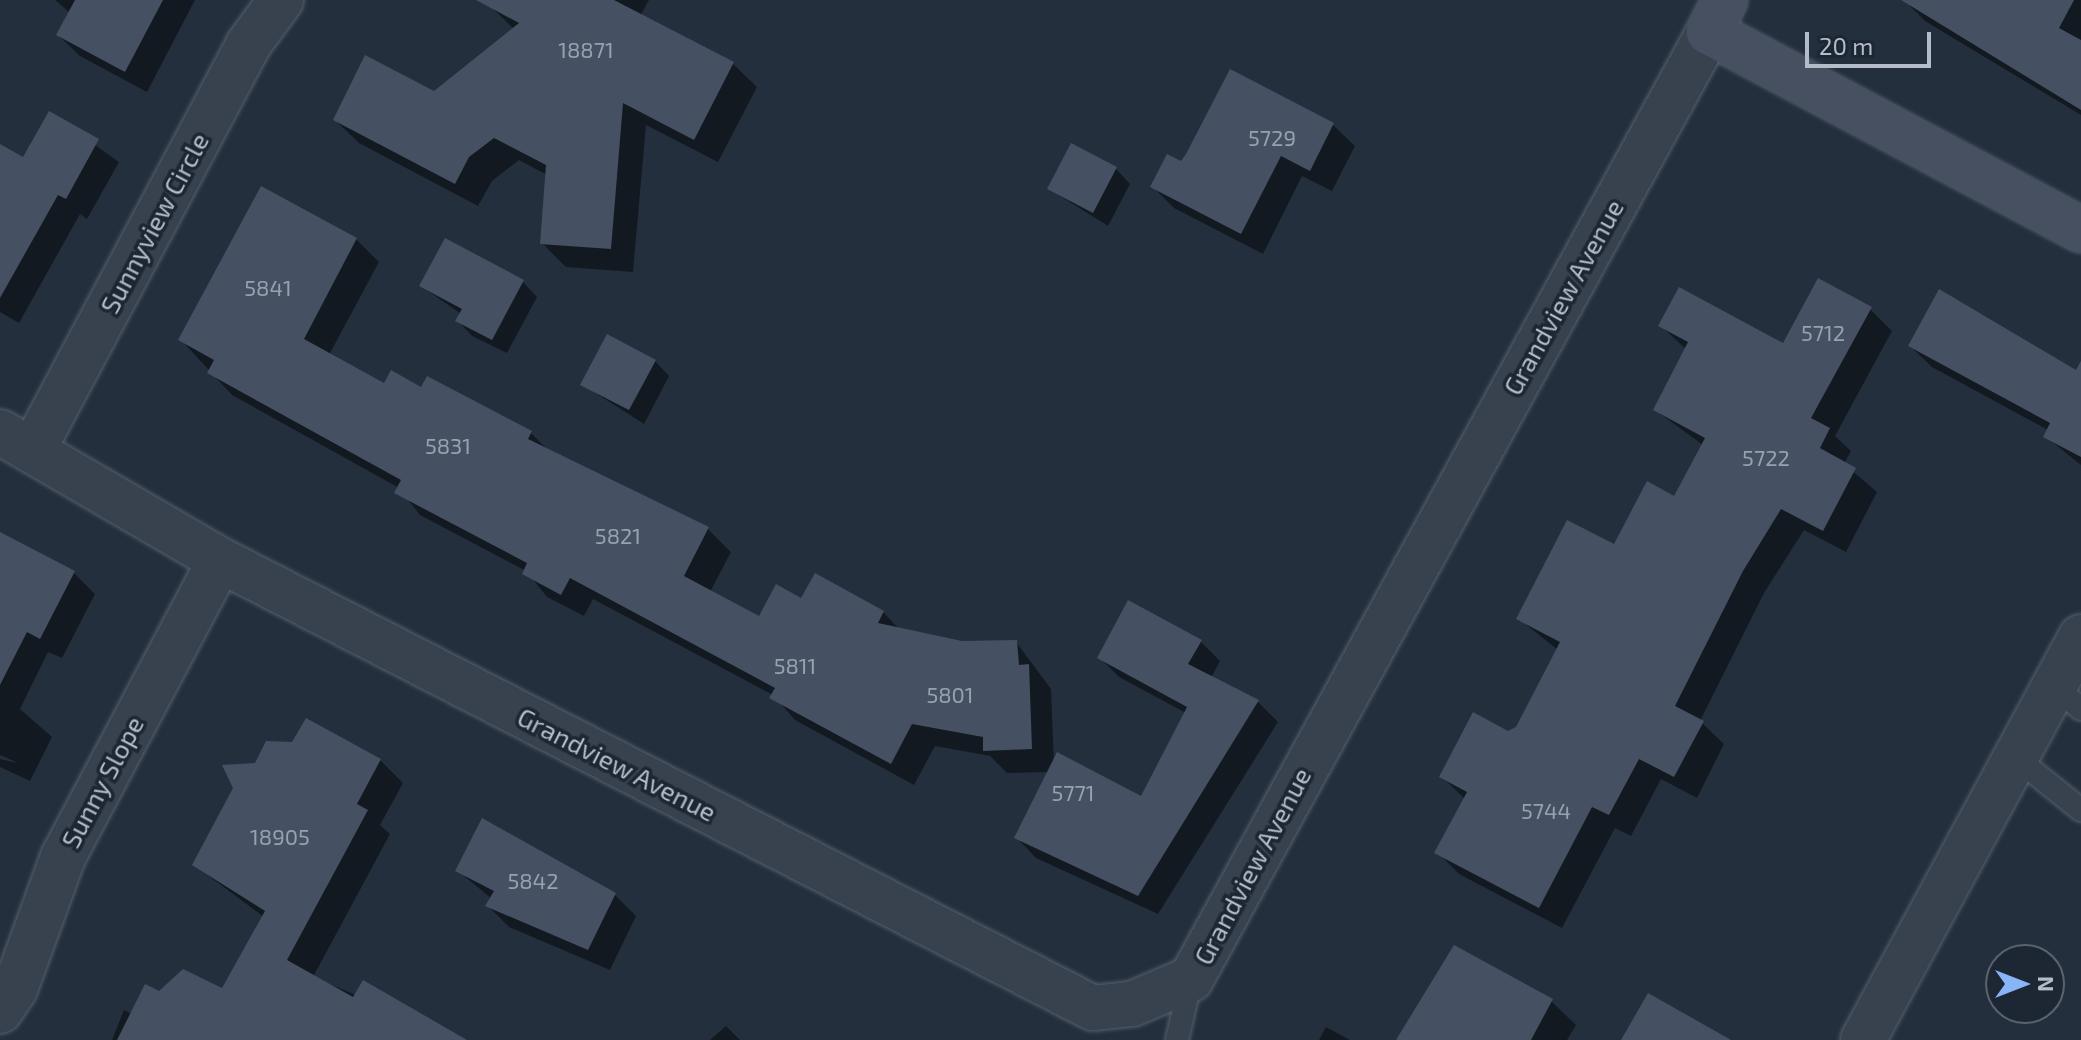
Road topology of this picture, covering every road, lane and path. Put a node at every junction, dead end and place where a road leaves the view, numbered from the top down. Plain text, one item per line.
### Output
1 (281, 0) edge
2 (1717, 16) edge
3 (2081, 230) edge
4 (16, 441) edge
5 (220, 560) junction
6 (2081, 637) edge
7 (2068, 697) edge
8 (2015, 757) junction
9 (2081, 810) edge
10 (1191, 979) junction
11 (0, 1011) edge
12 (1177, 1040) edge
13 (1863, 1040) edge

1 - 4 street, Sunnyview Circle
2 - 3 street, Grandview Avenue
2 - 10 street, Grandview Avenue
4 - 5 street, Grandview Avenue
5 - 10 street, Grandview Avenue
5 - 11 street, Sunny Slope
6 - 7 street
7 - 8 street
8 - 9 lane
8 - 13 street
10 - 12 lane

